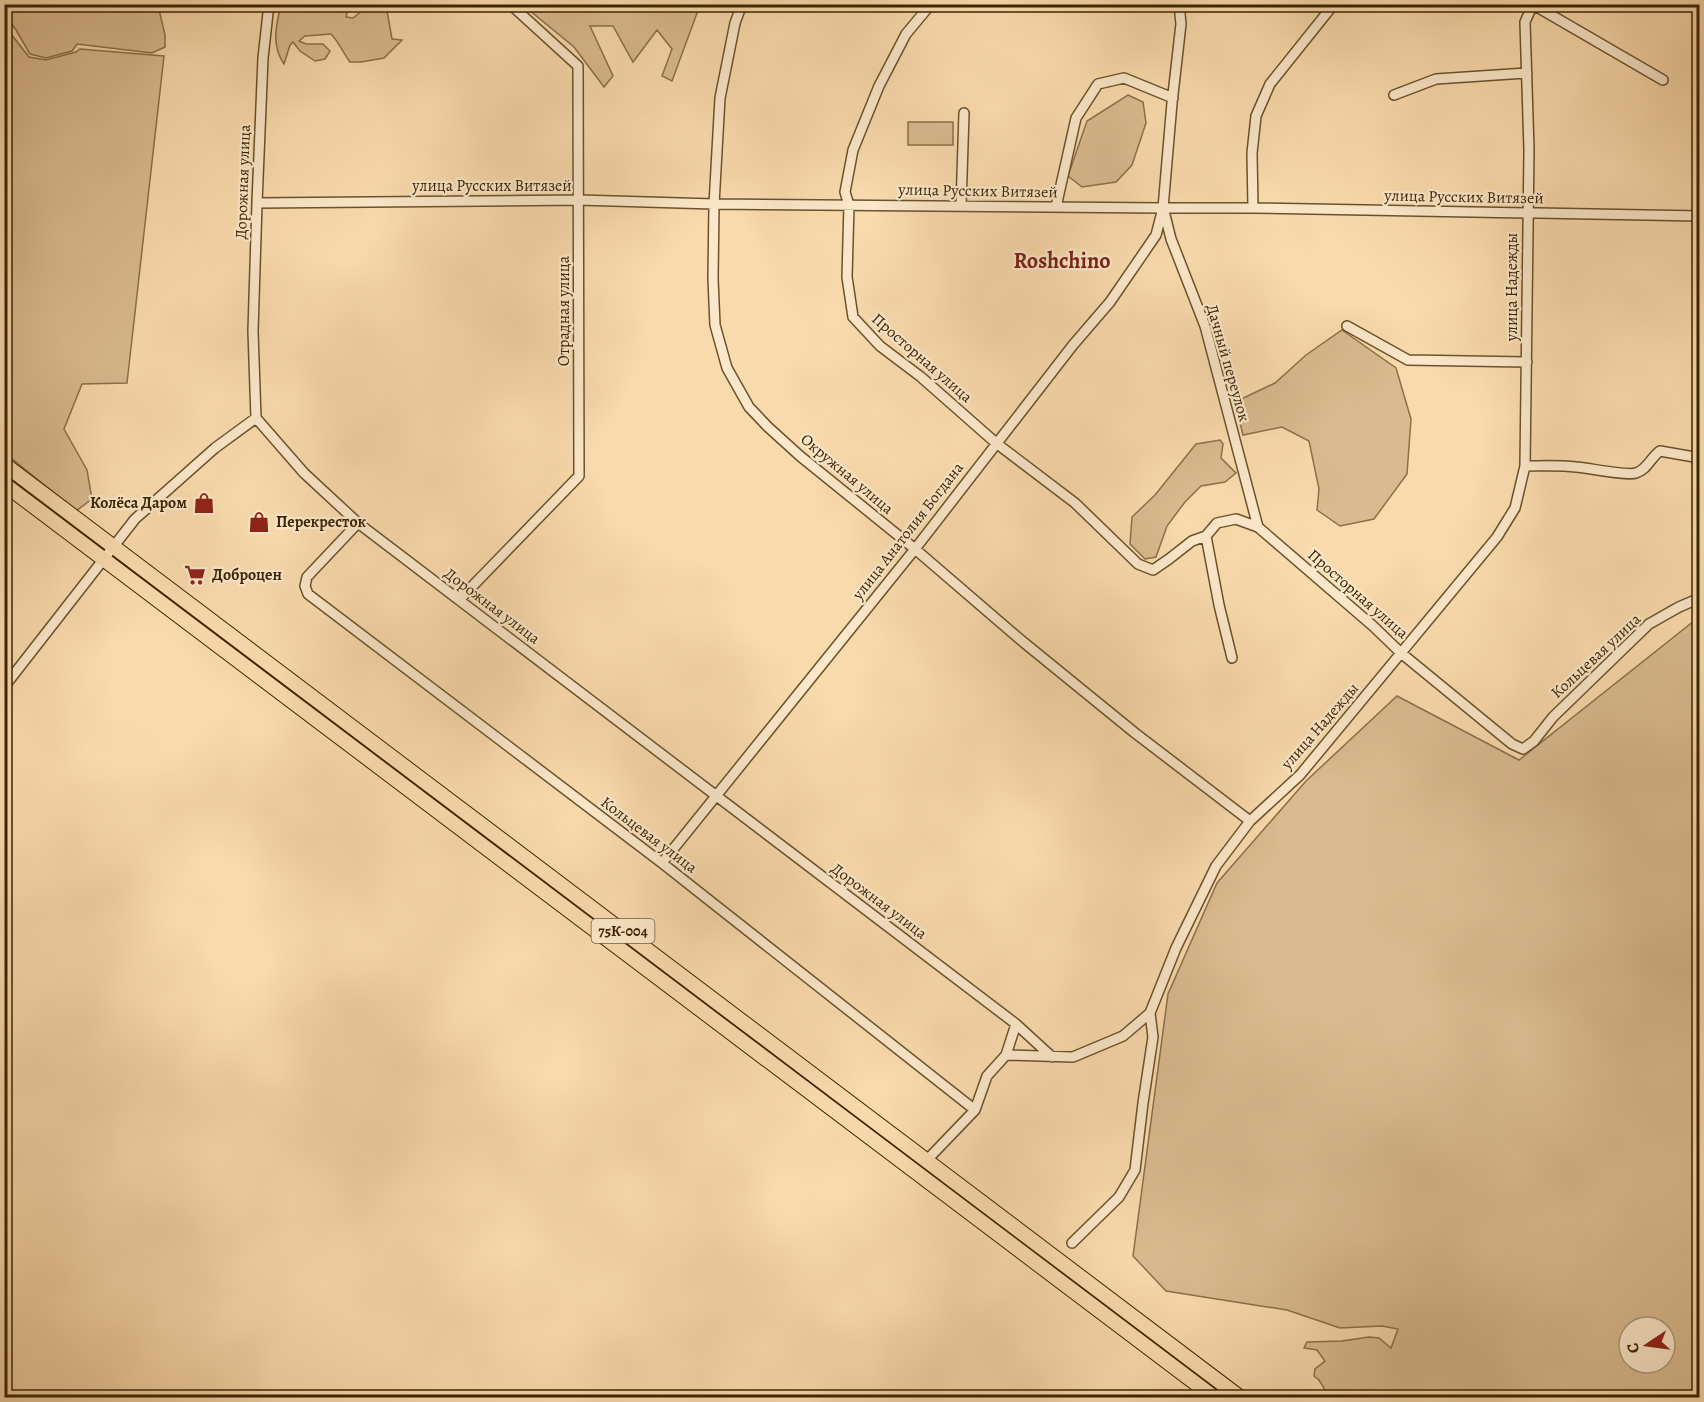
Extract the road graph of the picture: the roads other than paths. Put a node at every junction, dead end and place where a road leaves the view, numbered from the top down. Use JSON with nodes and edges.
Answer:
{"nodes":[{"id":1,"x":269,"y":4,"type":"edge"},
{"id":2,"x":510,"y":4,"type":"edge"},
{"id":3,"x":742,"y":4,"type":"edge"},
{"id":4,"x":931,"y":4,"type":"edge"},
{"id":5,"x":1179,"y":4,"type":"edge"},
{"id":6,"x":1334,"y":4,"type":"edge"},
{"id":7,"x":1532,"y":5,"type":"edge"},
{"id":8,"x":1527,"y":73,"type":"junction"},
{"id":9,"x":1663,"y":80,"type":"dead end"},
{"id":10,"x":1394,"y":95,"type":"dead end"},
{"id":11,"x":1173,"y":98,"type":"junction"},
{"id":12,"x":964,"y":113,"type":"dead end"},
{"id":13,"x":579,"y":200,"type":"junction"},
{"id":14,"x":257,"y":203,"type":"junction"},
{"id":15,"x":714,"y":204,"type":"junction"},
{"id":16,"x":849,"y":205,"type":"junction"},
{"id":17,"x":960,"y":206,"type":"junction"},
{"id":18,"x":1056,"y":207,"type":"junction"},
{"id":19,"x":1163,"y":208,"type":"junction"},
{"id":20,"x":1253,"y":208,"type":"junction"},
{"id":21,"x":1528,"y":213,"type":"junction"},
{"id":22,"x":1700,"y":216,"type":"edge"},
{"id":23,"x":1347,"y":326,"type":"dead end"},
{"id":24,"x":1527,"y":362,"type":"junction"},
{"id":25,"x":256,"y":418,"type":"junction"},
{"id":26,"x":996,"y":443,"type":"junction"},
{"id":27,"x":1700,"y":458,"type":"edge"},
{"id":28,"x":4,"y":464,"type":"edge"},
{"id":29,"x":1525,"y":466,"type":"junction"},
{"id":30,"x":4,"y":484,"type":"edge"},
{"id":31,"x":358,"y":522,"type":"junction"},
{"id":32,"x":1258,"y":527,"type":"junction"},
{"id":33,"x":1206,"y":536,"type":"junction"},
{"id":34,"x":113,"y":546,"type":"junction"},
{"id":35,"x":915,"y":549,"type":"junction"},
{"id":36,"x":103,"y":559,"type":"junction"},
{"id":37,"x":1700,"y":598,"type":"edge"},
{"id":38,"x":459,"y":600,"type":"junction"},
{"id":39,"x":1401,"y":653,"type":"junction"},
{"id":40,"x":1232,"y":657,"type":"dead end"},
{"id":41,"x":4,"y":687,"type":"edge"},
{"id":42,"x":1523,"y":749,"type":"joint"},
{"id":43,"x":716,"y":796,"type":"junction"},
{"id":44,"x":1250,"y":821,"type":"junction"},
{"id":45,"x":662,"y":863,"type":"junction"},
{"id":46,"x":1150,"y":1013,"type":"junction"},
{"id":47,"x":1016,"y":1024,"type":"junction"},
{"id":48,"x":1006,"y":1055,"type":"junction"},
{"id":49,"x":1052,"y":1057,"type":"junction"},
{"id":50,"x":975,"y":1110,"type":"junction"},
{"id":51,"x":927,"y":1160,"type":"junction"},
{"id":52,"x":1072,"y":1244,"type":"dead end"},
{"id":53,"x":1215,"y":1398,"type":"edge"},
{"id":54,"x":1241,"y":1398,"type":"edge"}],
"edges":[{"from":1,"to":14,"type":"street","name":"Дорожная улица"},
{"from":2,"to":13,"type":"street","name":"Отрадная улица"},
{"from":3,"to":15,"type":"street","name":"Окружная улица"},
{"from":4,"to":16,"type":"street","name":"Просторная улица"},
{"from":5,"to":11,"type":"street"},
{"from":6,"to":20,"type":"street"},
{"from":7,"to":8,"type":"street","name":"улица Надежды"},
{"from":7,"to":9,"type":"street","name":"улица Надежды"},
{"from":8,"to":10,"type":"street"},
{"from":8,"to":21,"type":"street","name":"улица Надежды"},
{"from":11,"to":18,"type":"street"},
{"from":11,"to":19,"type":"street"},
{"from":12,"to":17,"type":"street"},
{"from":13,"to":14,"type":"street","name":"улица Русских Витязей"},
{"from":13,"to":15,"type":"street","name":"улица Русских Витязей"},
{"from":13,"to":38,"type":"street","name":"Отрадная улица"},
{"from":14,"to":25,"type":"street","name":"Дорожная улица"},
{"from":15,"to":16,"type":"street","name":"улица Русских Витязей"},
{"from":15,"to":35,"type":"street","name":"Окружная улица"},
{"from":16,"to":17,"type":"street","name":"улица Русских Витязей"},
{"from":16,"to":26,"type":"street","name":"Просторная улица"},
{"from":17,"to":18,"type":"street","name":"улица Русских Витязей"},
{"from":18,"to":19,"type":"street","name":"улица Русских Витязей"},
{"from":19,"to":20,"type":"street","name":"улица Русских Витязей"},
{"from":19,"to":26,"type":"street","name":"улица Анатолия Богдана"},
{"from":19,"to":32,"type":"street","name":"Дачный переулок"},
{"from":20,"to":21,"type":"street","name":"улица Русских Витязей"},
{"from":21,"to":22,"type":"street","name":"улица Русских Витязей"},
{"from":21,"to":24,"type":"street","name":"улица Надежды"},
{"from":23,"to":24,"type":"street"},
{"from":24,"to":29,"type":"street","name":"улица Надежды"},
{"from":25,"to":31,"type":"street","name":"Дорожная улица"},
{"from":25,"to":34,"type":"street"},
{"from":26,"to":33,"type":"street","name":"Просторная улица"},
{"from":26,"to":35,"type":"street","name":"улица Анатолия Богдана"},
{"from":27,"to":29,"type":"street"},
{"from":28,"to":34,"type":"highway","number":"75К-004"},
{"from":29,"to":39,"type":"street","name":"улица Надежды"},
{"from":30,"to":36,"type":"highway","number":"75К-004"},
{"from":31,"to":38,"type":"street","name":"Дорожная улица"},
{"from":31,"to":45,"type":"street","name":"Кольцевая улица"},
{"from":32,"to":33,"type":"street","name":"Просторная улица"},
{"from":32,"to":39,"type":"street","name":"Просторная улица"},
{"from":33,"to":40,"type":"street"},
{"from":34,"to":36,"type":"street"},
{"from":34,"to":51,"type":"highway","number":"75К-004"},
{"from":35,"to":43,"type":"street","name":"улица Анатолия Богдана"},
{"from":35,"to":44,"type":"street","name":"Окружная улица"},
{"from":36,"to":41,"type":"street"},
{"from":36,"to":53,"type":"highway","number":"75К-004"},
{"from":37,"to":42,"type":"street","name":"Кольцевая улица"},
{"from":38,"to":43,"type":"street","name":"Дорожная улица"},
{"from":39,"to":42,"type":"street","name":"Просторная улица"},
{"from":39,"to":44,"type":"street","name":"улица Надежды"},
{"from":43,"to":45,"type":"street","name":"улица Анатолия Богдана"},
{"from":43,"to":47,"type":"street","name":"Дорожная улица"},
{"from":44,"to":46,"type":"street","name":"улица Надежды"},
{"from":45,"to":50,"type":"street","name":"Кольцевая улица"},
{"from":46,"to":49,"type":"street","name":"улица Надежды"},
{"from":46,"to":52,"type":"street","name":"улица Надежды"},
{"from":47,"to":48,"type":"street"},
{"from":47,"to":49,"type":"street","name":"Дорожная улица"},
{"from":48,"to":49,"type":"street","name":"улица Надежды"},
{"from":48,"to":50,"type":"street"},
{"from":50,"to":51,"type":"street"},
{"from":51,"to":54,"type":"highway","number":"75К-004"}]}
